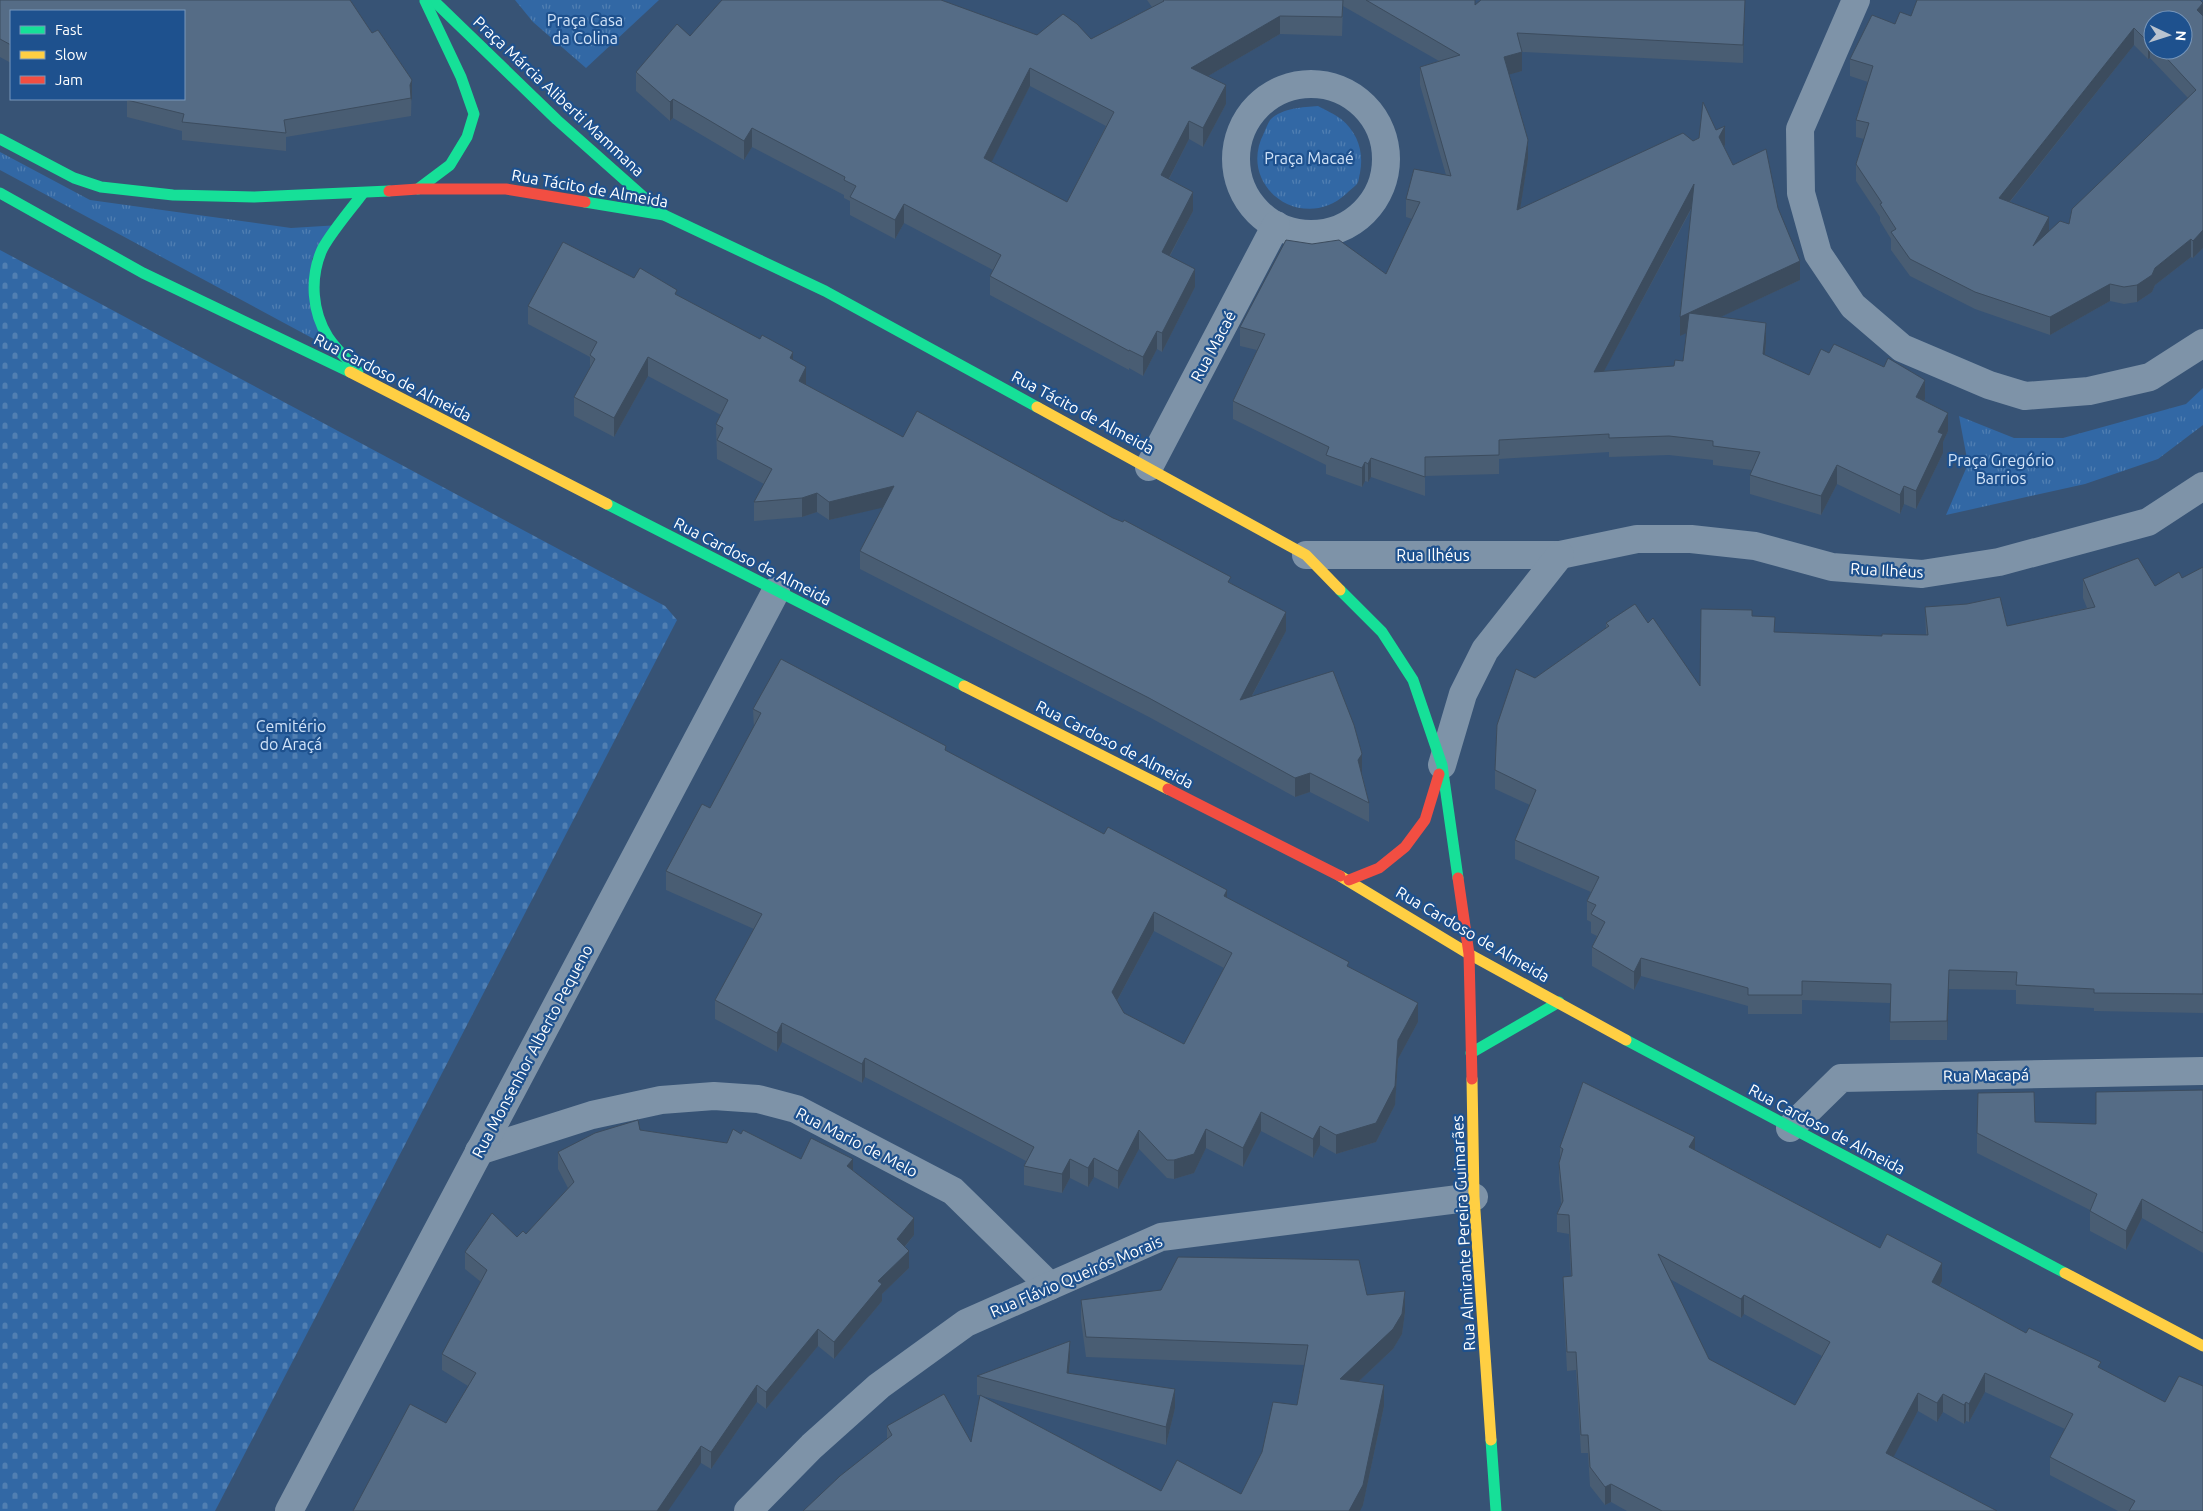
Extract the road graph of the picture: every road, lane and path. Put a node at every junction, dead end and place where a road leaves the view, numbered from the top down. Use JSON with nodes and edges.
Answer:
{"nodes":[{"id":1,"x":424,"y":0,"type":"edge"},
{"id":2,"x":433,"y":0,"type":"edge"},
{"id":3,"x":1856,"y":0,"type":"edge"},
{"id":4,"x":0,"y":139,"type":"edge"},
{"id":5,"x":418,"y":189,"type":"junction"},
{"id":6,"x":0,"y":193,"type":"edge"},
{"id":7,"x":363,"y":193,"type":"junction"},
{"id":8,"x":664,"y":215,"type":"junction"},
{"id":9,"x":1276,"y":226,"type":"junction"},
{"id":10,"x":2203,"y":343,"type":"edge"},
{"id":11,"x":366,"y":380,"type":"junction"},
{"id":12,"x":1149,"y":467,"type":"junction"},
{"id":13,"x":2203,"y":486,"type":"edge"},
{"id":14,"x":1306,"y":554,"type":"junction"},
{"id":15,"x":1560,"y":555,"type":"junction"},
{"id":16,"x":776,"y":591,"type":"junction"},
{"id":17,"x":1442,"y":765,"type":"junction"},
{"id":18,"x":1349,"y":880,"type":"junction"},
{"id":19,"x":1469,"y":954,"type":"junction"},
{"id":20,"x":1559,"y":1002,"type":"junction"},
{"id":21,"x":1472,"y":1053,"type":"junction"},
{"id":22,"x":2203,"y":1071,"type":"edge"},
{"id":23,"x":1790,"y":1128,"type":"junction"},
{"id":24,"x":479,"y":1151,"type":"junction"},
{"id":25,"x":1474,"y":1197,"type":"junction"},
{"id":26,"x":1050,"y":1286,"type":"junction"},
{"id":27,"x":2203,"y":1346,"type":"edge"},
{"id":28,"x":289,"y":1511,"type":"edge"},
{"id":29,"x":748,"y":1511,"type":"edge"},
{"id":30,"x":1496,"y":1511,"type":"edge"}],
"edges":[{"from":1,"to":5,"type":"main road"},
{"from":2,"to":8,"type":"main road","name":"Praça Márcia Aliberti Mammana"},
{"from":3,"to":10,"type":"street"},
{"from":4,"to":7,"type":"main road"},
{"from":5,"to":7,"type":"main road"},
{"from":5,"to":8,"type":"main road","name":"Rua Tácito de Almeida"},
{"from":6,"to":11,"type":"main road","name":"Rua Cardoso de Almeida"},
{"from":7,"to":11,"type":"main road"},
{"from":8,"to":12,"type":"main road","name":"Rua Tácito de Almeida"},
{"from":9,"to":9,"type":"street"},
{"from":9,"to":12,"type":"street","name":"Rua Macaé"},
{"from":11,"to":16,"type":"main road","name":"Rua Cardoso de Almeida"},
{"from":12,"to":14,"type":"main road","name":"Rua Tácito de Almeida"},
{"from":13,"to":15,"type":"street","name":"Rua Ilhéus"},
{"from":14,"to":15,"type":"street","name":"Rua Ilhéus"},
{"from":14,"to":17,"type":"main road","name":"Rua Tácito de Almeida"},
{"from":15,"to":17,"type":"street"},
{"from":16,"to":18,"type":"main road","name":"Rua Cardoso de Almeida"},
{"from":16,"to":24,"type":"street","name":"Rua Monsenhor Alberto Pequeno"},
{"from":17,"to":18,"type":"main road"},
{"from":17,"to":19,"type":"main road","name":"Rua Tácito de Almeida"},
{"from":18,"to":19,"type":"main road","name":"Rua Cardoso de Almeida"},
{"from":19,"to":20,"type":"main road","name":"Rua Cardoso de Almeida"},
{"from":19,"to":21,"type":"main road","name":"Rua Almirante Pereira Guimarães"},
{"from":20,"to":21,"type":"main road"},
{"from":20,"to":23,"type":"main road","name":"Rua Cardoso de Almeida"},
{"from":21,"to":25,"type":"main road","name":"Rua Almirante Pereira Guimarães"},
{"from":22,"to":23,"type":"street","name":"Rua Macapá"},
{"from":23,"to":27,"type":"main road","name":"Rua Cardoso de Almeida"},
{"from":24,"to":26,"type":"street","name":"Rua Mario de Melo"},
{"from":24,"to":28,"type":"street","name":"Rua Monsenhor Alberto Pequeno"},
{"from":25,"to":26,"type":"street","name":"Rua Flávio Queirós Morais"},
{"from":25,"to":30,"type":"main road","name":"Rua Almirante Pereira Guimarães"},
{"from":26,"to":29,"type":"street","name":"Rua Flávio Queirós Morais"}]}
